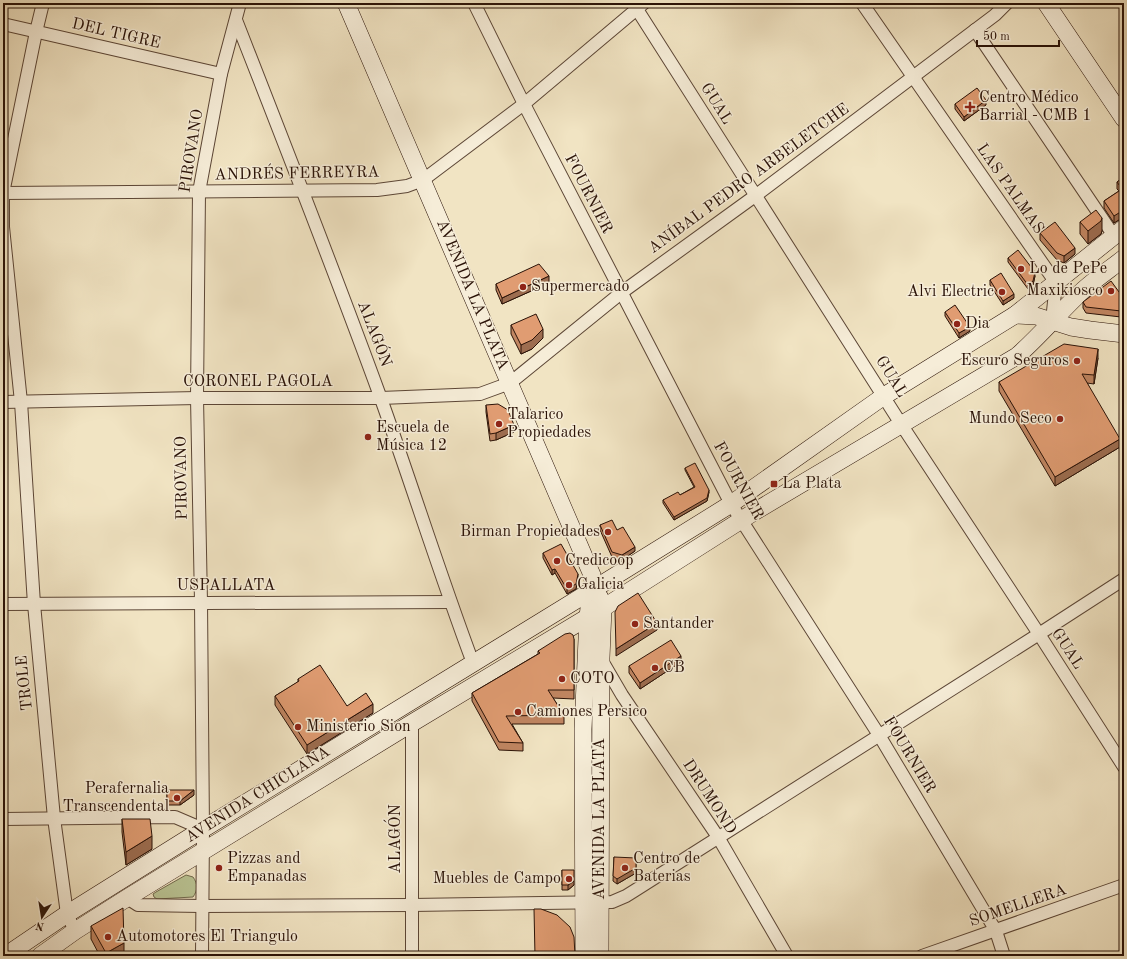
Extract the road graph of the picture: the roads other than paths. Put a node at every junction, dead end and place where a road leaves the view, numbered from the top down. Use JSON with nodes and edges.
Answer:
{"nodes":[{"id":1,"x":43,"y":3,"type":"edge"},
{"id":2,"x":240,"y":3,"type":"edge"},
{"id":3,"x":346,"y":3,"type":"edge"},
{"id":4,"x":474,"y":3,"type":"edge"},
{"id":5,"x":862,"y":3,"type":"edge"},
{"id":6,"x":1007,"y":3,"type":"edge"},
{"id":7,"x":1046,"y":3,"type":"edge"},
{"id":8,"x":638,"y":5,"type":"edge"},
{"id":9,"x":236,"y":20,"type":"junction"},
{"id":10,"x":3,"y":24,"type":"edge"},
{"id":11,"x":975,"y":30,"type":"junction"},
{"id":12,"x":36,"y":32,"type":"junction"},
{"id":13,"x":221,"y":74,"type":"junction"},
{"id":14,"x":913,"y":77,"type":"junction"},
{"id":15,"x":524,"y":104,"type":"junction"},
{"id":16,"x":1124,"y":119,"type":"edge"},
{"id":17,"x":423,"y":180,"type":"junction"},
{"id":18,"x":303,"y":191,"type":"junction"},
{"id":19,"x":199,"y":192,"type":"junction"},
{"id":20,"x":3,"y":193,"type":"edge"},
{"id":21,"x":755,"y":196,"type":"junction"},
{"id":22,"x":1119,"y":232,"type":"edge"},
{"id":23,"x":1124,"y":258,"type":"edge"},
{"id":24,"x":1056,"y":282,"type":"junction"},
{"id":25,"x":621,"y":293,"type":"junction"},
{"id":26,"x":1015,"y":315,"type":"junction"},
{"id":27,"x":1052,"y":321,"type":"junction"},
{"id":28,"x":1124,"y":334,"type":"edge"},
{"id":29,"x":510,"y":383,"type":"junction"},
{"id":30,"x":884,"y":396,"type":"junction"},
{"id":31,"x":197,"y":398,"type":"junction"},
{"id":32,"x":380,"y":398,"type":"junction"},
{"id":33,"x":3,"y":402,"type":"edge"},
{"id":34,"x":21,"y":402,"type":"junction"},
{"id":35,"x":901,"y":424,"type":"junction"},
{"id":36,"x":730,"y":504,"type":"junction"},
{"id":37,"x":740,"y":520,"type":"junction"},
{"id":38,"x":1124,"y":579,"type":"edge"},
{"id":39,"x":594,"y":588,"type":"junction"},
{"id":40,"x":201,"y":602,"type":"junction"},
{"id":41,"x":450,"y":602,"type":"junction"},
{"id":42,"x":3,"y":604,"type":"edge"},
{"id":43,"x":34,"y":604,"type":"junction"},
{"id":44,"x":603,"y":608,"type":"junction"},
{"id":45,"x":588,"y":617,"type":"junction"},
{"id":46,"x":1039,"y":634,"type":"junction"},
{"id":47,"x":601,"y":658,"type":"junction"},
{"id":48,"x":473,"y":663,"type":"junction"},
{"id":49,"x":412,"y":723,"type":"junction"},
{"id":50,"x":879,"y":735,"type":"junction"},
{"id":51,"x":1124,"y":767,"type":"edge"},
{"id":52,"x":3,"y":818,"type":"edge"},
{"id":53,"x":54,"y":818,"type":"junction"},
{"id":54,"x":203,"y":829,"type":"junction"},
{"id":55,"x":718,"y":838,"type":"junction"},
{"id":56,"x":202,"y":853,"type":"junction"},
{"id":57,"x":1124,"y":885,"type":"edge"},
{"id":58,"x":127,"y":898,"type":"junction"},
{"id":59,"x":583,"y":902,"type":"junction"},
{"id":60,"x":600,"y":902,"type":"junction"},
{"id":61,"x":412,"y":905,"type":"junction"},
{"id":62,"x":201,"y":906,"type":"junction"},
{"id":63,"x":67,"y":914,"type":"junction"},
{"id":64,"x":75,"y":931,"type":"junction"},
{"id":65,"x":996,"y":931,"type":"junction"},
{"id":66,"x":5,"y":956,"type":"edge"},
{"id":67,"x":40,"y":956,"type":"edge"},
{"id":68,"x":202,"y":956,"type":"edge"},
{"id":69,"x":412,"y":956,"type":"edge"},
{"id":70,"x":584,"y":956,"type":"edge"},
{"id":71,"x":600,"y":956,"type":"edge"},
{"id":72,"x":787,"y":956,"type":"edge"},
{"id":73,"x":922,"y":956,"type":"edge"},
{"id":74,"x":1004,"y":956,"type":"edge"}],
"edges":[{"from":1,"to":12,"type":"street","name":"TROLE"},
{"from":2,"to":9,"type":"street","name":"PIROVANO"},
{"from":3,"to":17,"type":"main road","name":"AVENIDA LA PLATA"},
{"from":4,"to":15,"type":"street","name":"FOURNIER"},
{"from":5,"to":14,"type":"street","name":"LAS PALMAS"},
{"from":6,"to":11,"type":"street","name":"ANÍBAL PEDRO ARBELETCHE"},
{"from":7,"to":16,"type":"main road"},
{"from":8,"to":15,"type":"street","name":"ANDRÉS FERREYRA"},
{"from":8,"to":21,"type":"street","name":"GUAL"},
{"from":9,"to":13,"type":"street","name":"PIROVANO"},
{"from":9,"to":18,"type":"street","name":"ALAGÓN"},
{"from":10,"to":12,"type":"street","name":"DEL TIGRE"},
{"from":11,"to":14,"type":"street","name":"ANÍBAL PEDRO ARBELETCHE"},
{"from":11,"to":22,"type":"street"},
{"from":12,"to":13,"type":"street","name":"DEL TIGRE"},
{"from":12,"to":20,"type":"street","name":"TROLE"},
{"from":13,"to":19,"type":"street","name":"PIROVANO"},
{"from":14,"to":21,"type":"street","name":"ANÍBAL PEDRO ARBELETCHE"},
{"from":14,"to":24,"type":"street","name":"LAS PALMAS"},
{"from":15,"to":17,"type":"street","name":"ANDRÉS FERREYRA"},
{"from":15,"to":25,"type":"street","name":"FOURNIER"},
{"from":17,"to":18,"type":"street","name":"ANDRÉS FERREYRA"},
{"from":17,"to":29,"type":"main road","name":"AVENIDA LA PLATA"},
{"from":18,"to":19,"type":"street","name":"ANDRÉS FERREYRA"},
{"from":18,"to":32,"type":"street","name":"ALAGÓN"},
{"from":19,"to":20,"type":"street","name":"ANDRÉS FERREYRA"},
{"from":19,"to":31,"type":"street","name":"PIROVANO"},
{"from":20,"to":34,"type":"street","name":"TROLE"},
{"from":21,"to":25,"type":"street","name":"ANÍBAL PEDRO ARBELETCHE"},
{"from":21,"to":30,"type":"street","name":"GUAL"},
{"from":22,"to":24,"type":"main road","name":"AVENIDA CHICLANA"},
{"from":23,"to":27,"type":"main road","name":"AVENIDA CHICLANA"},
{"from":24,"to":26,"type":"main road","name":"AVENIDA CHICLANA"},
{"from":24,"to":27,"type":"street"},
{"from":25,"to":29,"type":"street","name":"ANÍBAL PEDRO ARBELETCHE"},
{"from":25,"to":36,"type":"street","name":"FOURNIER"},
{"from":26,"to":27,"type":"main road"},
{"from":26,"to":30,"type":"main road","name":"AVENIDA CHICLANA"},
{"from":27,"to":28,"type":"main road"},
{"from":27,"to":35,"type":"main road","name":"AVENIDA CHICLANA"},
{"from":29,"to":32,"type":"street","name":"CORONEL PAGOLA"},
{"from":29,"to":39,"type":"main road","name":"AVENIDA LA PLATA"},
{"from":30,"to":35,"type":"street","name":"GUAL"},
{"from":30,"to":36,"type":"main road","name":"AVENIDA CHICLANA"},
{"from":31,"to":32,"type":"street","name":"CORONEL PAGOLA"},
{"from":31,"to":34,"type":"street","name":"CORONEL PAGOLA"},
{"from":31,"to":40,"type":"street","name":"PIROVANO"},
{"from":32,"to":41,"type":"street","name":"ALAGÓN"},
{"from":33,"to":34,"type":"street","name":"CORONEL PAGOLA"},
{"from":34,"to":43,"type":"street","name":"TROLE"},
{"from":35,"to":37,"type":"main road","name":"AVENIDA CHICLANA"},
{"from":35,"to":46,"type":"street","name":"GUAL"},
{"from":36,"to":37,"type":"street","name":"FOURNIER"},
{"from":36,"to":39,"type":"main road","name":"AVENIDA CHICLANA"},
{"from":37,"to":44,"type":"main road","name":"AVENIDA CHICLANA"},
{"from":37,"to":50,"type":"street","name":"FOURNIER"},
{"from":38,"to":46,"type":"street"},
{"from":39,"to":44,"type":"main road","name":"AVENIDA LA PLATA"},
{"from":39,"to":45,"type":"main road","name":"AVENIDA LA PLATA"},
{"from":39,"to":48,"type":"main road","name":"AVENIDA CHICLANA"},
{"from":40,"to":41,"type":"street","name":"USPALLATA"},
{"from":40,"to":43,"type":"street","name":"USPALLATA"},
{"from":40,"to":54,"type":"street","name":"PIROVANO"},
{"from":41,"to":48,"type":"street","name":"ALAGÓN"},
{"from":42,"to":43,"type":"street","name":"USPALLATA"},
{"from":43,"to":53,"type":"street","name":"TROLE"},
{"from":44,"to":45,"type":"main road","name":"AVENIDA CHICLANA"},
{"from":44,"to":47,"type":"main road","name":"AVENIDA LA PLATA"},
{"from":45,"to":49,"type":"main road","name":"AVENIDA CHICLANA"},
{"from":45,"to":59,"type":"main road","name":"AVENIDA LA PLATA"},
{"from":46,"to":50,"type":"street"},
{"from":46,"to":51,"type":"street","name":"GUAL"},
{"from":47,"to":55,"type":"street","name":"DRUMOND"},
{"from":47,"to":60,"type":"main road","name":"AVENIDA LA PLATA"},
{"from":48,"to":54,"type":"main road","name":"AVENIDA CHICLANA"},
{"from":49,"to":56,"type":"main road","name":"AVENIDA CHICLANA"},
{"from":49,"to":61,"type":"street","name":"ALAGÓN"},
{"from":50,"to":55,"type":"street"},
{"from":50,"to":65,"type":"street","name":"FOURNIER"},
{"from":52,"to":53,"type":"street"},
{"from":53,"to":54,"type":"street"},
{"from":53,"to":63,"type":"street","name":"TROLE"},
{"from":54,"to":56,"type":"street","name":"PIROVANO"},
{"from":54,"to":63,"type":"main road","name":"AVENIDA CHICLANA"},
{"from":55,"to":60,"type":"street"},
{"from":55,"to":72,"type":"street","name":"DRUMOND"},
{"from":56,"to":58,"type":"main road","name":"AVENIDA CHICLANA"},
{"from":56,"to":62,"type":"street","name":"PIROVANO"},
{"from":57,"to":65,"type":"street","name":"SOMELLERA"},
{"from":58,"to":62,"type":"street"},
{"from":58,"to":64,"type":"main road","name":"AVENIDA CHICLANA"},
{"from":59,"to":60,"type":"street"},
{"from":59,"to":61,"type":"street"},
{"from":59,"to":70,"type":"main road","name":"AVENIDA LA PLATA"},
{"from":60,"to":71,"type":"main road","name":"AVENIDA LA PLATA"},
{"from":61,"to":62,"type":"street"},
{"from":61,"to":69,"type":"street","name":"ALAGÓN"},
{"from":62,"to":68,"type":"street","name":"PIROVANO"},
{"from":63,"to":64,"type":"street","name":"TROLE"},
{"from":63,"to":66,"type":"main road","name":"AVENIDA CHICLANA"},
{"from":64,"to":67,"type":"main road","name":"AVENIDA CHICLANA"},
{"from":65,"to":73,"type":"street","name":"SOMELLERA"},
{"from":65,"to":74,"type":"street","name":"FOURNIER"}]}
